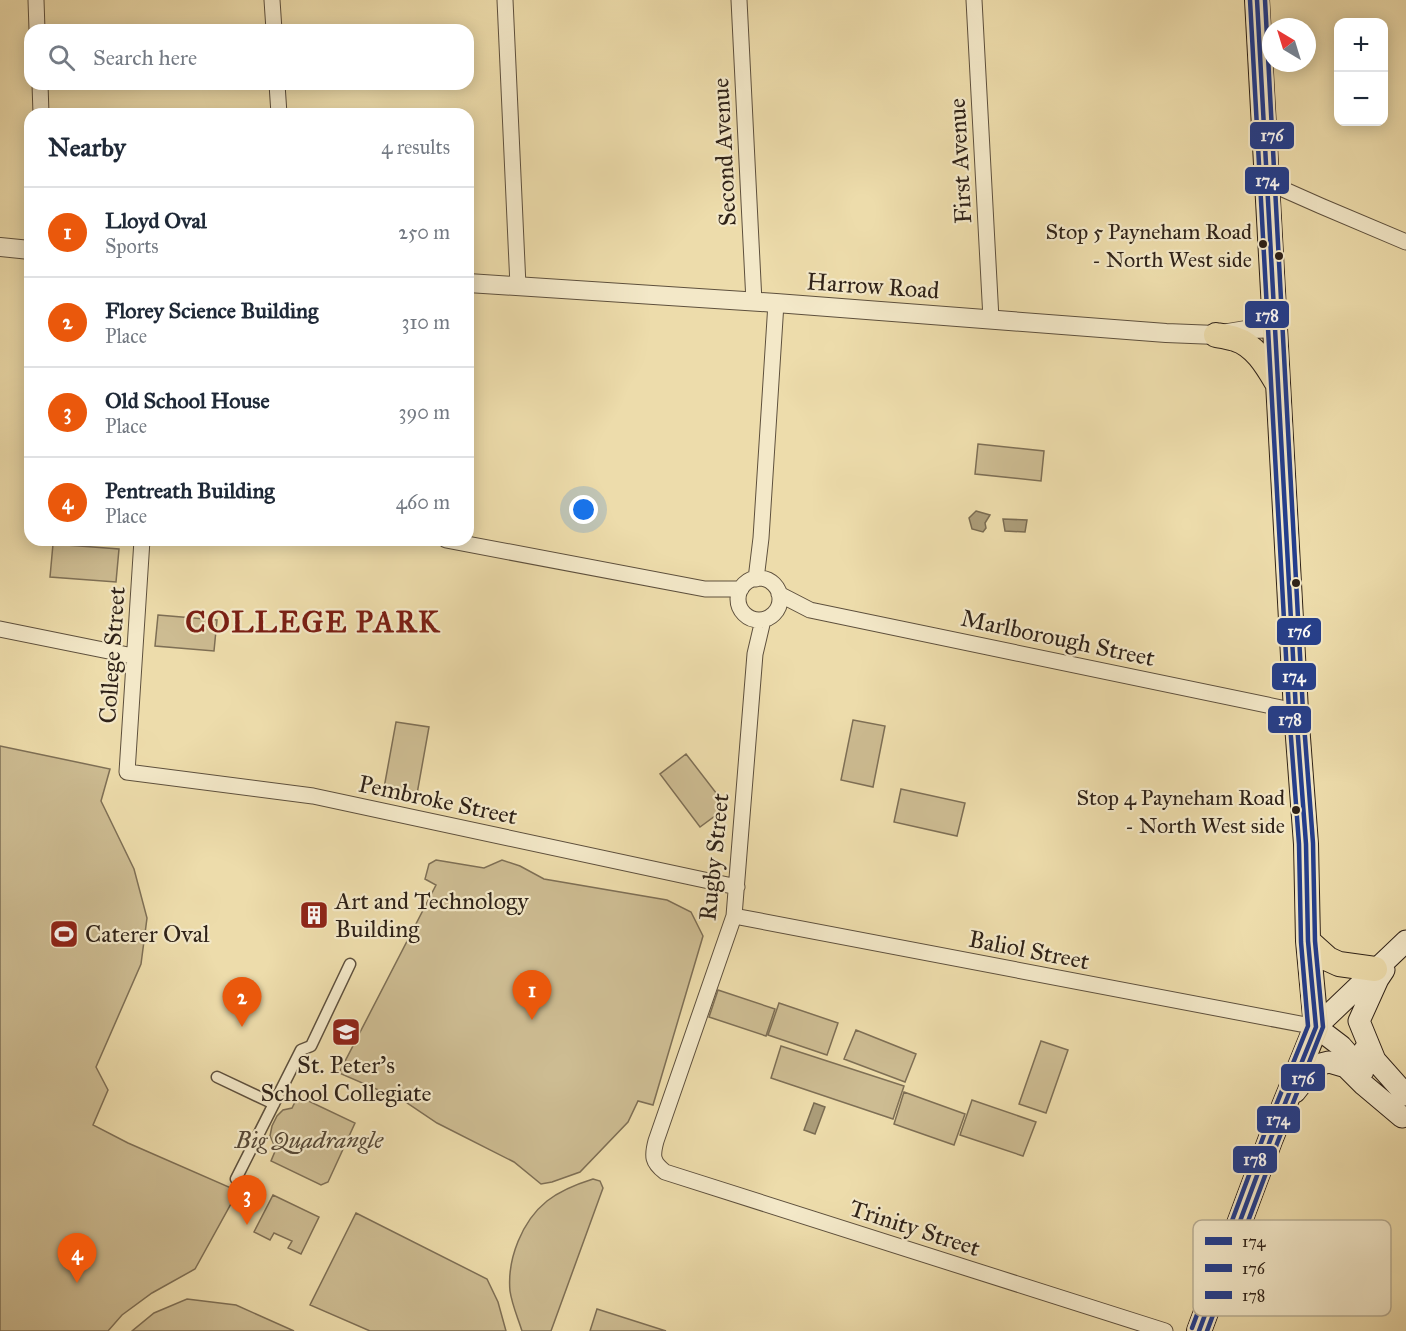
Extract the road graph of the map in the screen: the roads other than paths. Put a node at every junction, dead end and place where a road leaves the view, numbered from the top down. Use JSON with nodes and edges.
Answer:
{"nodes":[{"id":1,"x":36,"y":0,"type":"edge"},
{"id":2,"x":272,"y":0,"type":"edge"},
{"id":3,"x":505,"y":0,"type":"edge"},
{"id":4,"x":739,"y":0,"type":"edge"},
{"id":5,"x":974,"y":0,"type":"edge"},
{"id":6,"x":1257,"y":0,"type":"edge"},
{"id":7,"x":38,"y":24,"type":"edge"},
{"id":8,"x":274,"y":24,"type":"edge"},
{"id":9,"x":40,"y":90,"type":"edge"},
{"id":10,"x":277,"y":90,"type":"edge"},
{"id":11,"x":41,"y":108,"type":"edge"},
{"id":12,"x":279,"y":108,"type":"edge"},
{"id":13,"x":1267,"y":182,"type":"junction"},
{"id":14,"x":1406,"y":242,"type":"edge"},
{"id":15,"x":0,"y":247,"type":"edge"},
{"id":16,"x":24,"y":249,"type":"edge"},
{"id":17,"x":474,"y":283,"type":"edge"},
{"id":18,"x":518,"y":286,"type":"junction"},
{"id":19,"x":754,"y":302,"type":"junction"},
{"id":20,"x":776,"y":303,"type":"junction"},
{"id":21,"x":991,"y":319,"type":"junction"},
{"id":22,"x":1275,"y":328,"type":"junction"},
{"id":23,"x":1216,"y":335,"type":"junction"},
{"id":24,"x":1278,"y":385,"type":"junction"},
{"id":25,"x":474,"y":545,"type":"edge"},
{"id":26,"x":142,"y":546,"type":"edge"},
{"id":27,"x":762,"y":580,"type":"junction"},
{"id":28,"x":779,"y":594,"type":"junction"},
{"id":29,"x":739,"y":596,"type":"junction"},
{"id":30,"x":810,"y":610,"type":"junction"},
{"id":31,"x":762,"y":618,"type":"junction"},
{"id":32,"x":0,"y":629,"type":"edge"},
{"id":33,"x":133,"y":656,"type":"junction"},
{"id":34,"x":1296,"y":711,"type":"junction"},
{"id":35,"x":127,"y":772,"type":"joint"},
{"id":36,"x":737,"y":887,"type":"junction"},
{"id":37,"x":734,"y":916,"type":"junction"},
{"id":38,"x":1308,"y":942,"type":"junction"},
{"id":39,"x":1402,"y":945,"type":"edge"},
{"id":40,"x":350,"y":963,"type":"dead end"},
{"id":41,"x":1376,"y":969,"type":"junction"},
{"id":42,"x":1316,"y":1027,"type":"junction"},
{"id":43,"x":1375,"y":1060,"type":"junction"},
{"id":44,"x":217,"y":1077,"type":"dead end"},
{"id":45,"x":1406,"y":1095,"type":"edge"},
{"id":46,"x":274,"y":1104,"type":"junction"},
{"id":47,"x":1282,"y":1111,"type":"junction"},
{"id":48,"x":1404,"y":1119,"type":"edge"},
{"id":49,"x":654,"y":1161,"type":"joint"},
{"id":50,"x":236,"y":1179,"type":"dead end"},
{"id":51,"x":1241,"y":1220,"type":"edge"},
{"id":52,"x":1205,"y":1316,"type":"edge"},
{"id":53,"x":1166,"y":1331,"type":"edge"},
{"id":54,"x":1199,"y":1331,"type":"edge"}],
"edges":[{"from":1,"to":7,"type":"street"},
{"from":2,"to":8,"type":"street"},
{"from":3,"to":18,"type":"street"},
{"from":4,"to":19,"type":"street","name":"Second Avenue"},
{"from":5,"to":21,"type":"street","name":"First Avenue"},
{"from":6,"to":13,"type":"main road"},
{"from":9,"to":11,"type":"street"},
{"from":10,"to":12,"type":"street"},
{"from":13,"to":14,"type":"street"},
{"from":13,"to":22,"type":"main road"},
{"from":15,"to":16,"type":"street"},
{"from":17,"to":18,"type":"street","name":"Harrow Road"},
{"from":18,"to":19,"type":"street","name":"Harrow Road"},
{"from":19,"to":20,"type":"street","name":"Harrow Road"},
{"from":20,"to":21,"type":"street","name":"Harrow Road"},
{"from":20,"to":27,"type":"street"},
{"from":21,"to":23,"type":"street","name":"Harrow Road"},
{"from":22,"to":23,"type":"street","name":"Harrow Road"},
{"from":22,"to":24,"type":"main road"},
{"from":23,"to":24,"type":"main road"},
{"from":24,"to":34,"type":"main road"},
{"from":25,"to":29,"type":"street"},
{"from":26,"to":33,"type":"street","name":"College Street"},
{"from":27,"to":28,"type":"street"},
{"from":27,"to":29,"type":"street"},
{"from":28,"to":30,"type":"street","name":"Marlborough Street"},
{"from":28,"to":31,"type":"street"},
{"from":29,"to":31,"type":"street"},
{"from":30,"to":31,"type":"street","name":"Marlborough Street"},
{"from":30,"to":34,"type":"street","name":"Marlborough Street"},
{"from":31,"to":36,"type":"street","name":"Rugby Street"},
{"from":32,"to":33,"type":"street"},
{"from":33,"to":35,"type":"street","name":"College Street"},
{"from":34,"to":38,"type":"main road"},
{"from":35,"to":36,"type":"street","name":"Pembroke Street"},
{"from":36,"to":37,"type":"street","name":"Rugby Street"},
{"from":37,"to":42,"type":"street","name":"Baliol Street"},
{"from":37,"to":49,"type":"street","name":"Rugby Street"},
{"from":38,"to":41,"type":"main road"},
{"from":38,"to":42,"type":"main road"},
{"from":39,"to":41,"type":"main road"},
{"from":39,"to":43,"type":"main road"},
{"from":40,"to":46,"type":"street"},
{"from":41,"to":42,"type":"main road"},
{"from":42,"to":43,"type":"main road"},
{"from":42,"to":47,"type":"main road"},
{"from":42,"to":48,"type":"main road"},
{"from":43,"to":45,"type":"main road"},
{"from":44,"to":46,"type":"street"},
{"from":46,"to":50,"type":"street"},
{"from":47,"to":48,"type":"main road"},
{"from":47,"to":51,"type":"main road"},
{"from":49,"to":53,"type":"street","name":"Trinity Street"},
{"from":52,"to":54,"type":"main road"}]}
